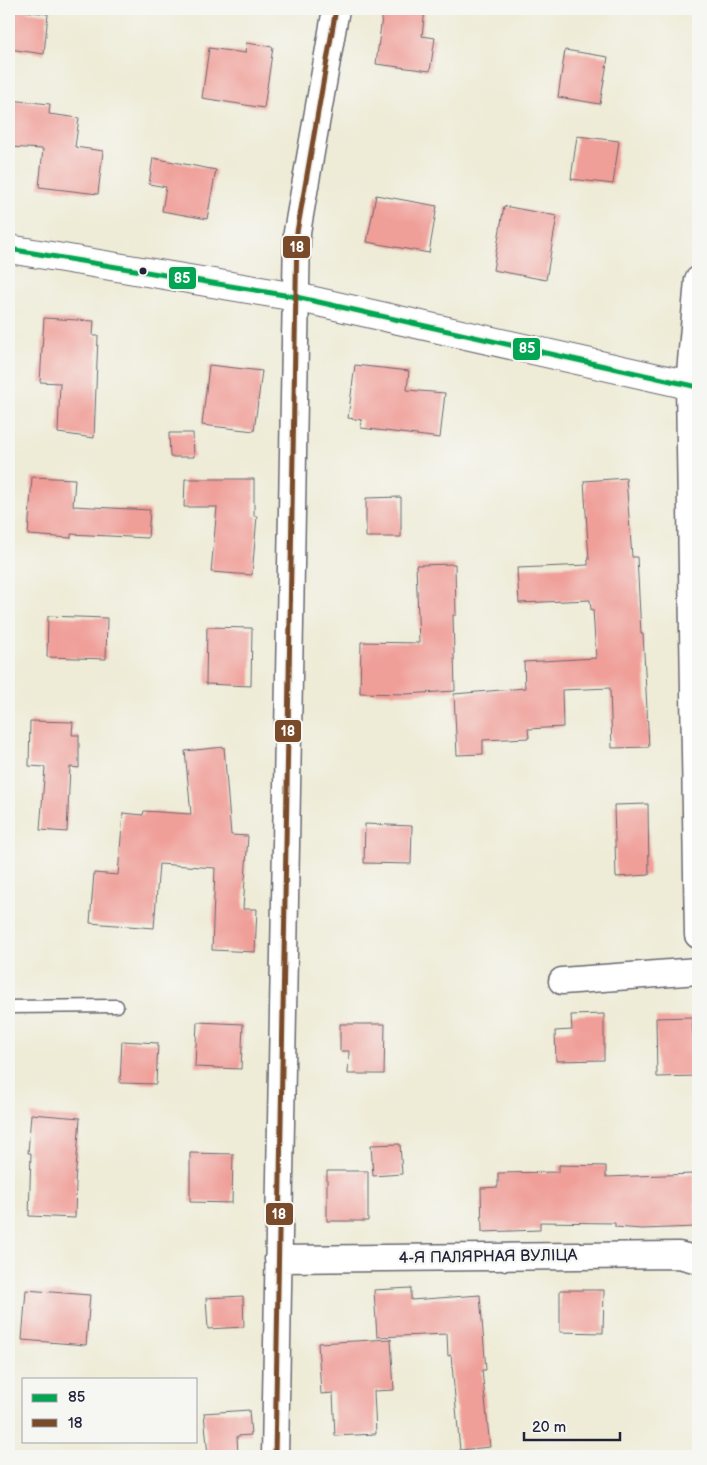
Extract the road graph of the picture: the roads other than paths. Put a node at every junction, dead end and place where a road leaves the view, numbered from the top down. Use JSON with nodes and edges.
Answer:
{"nodes":[{"id":1,"x":336,"y":9,"type":"edge"},
{"id":2,"x":9,"y":249,"type":"edge"},
{"id":3,"x":698,"y":280,"type":"edge"},
{"id":4,"x":296,"y":298,"type":"junction"},
{"id":5,"x":694,"y":386,"type":"edge"},
{"id":6,"x":698,"y":935,"type":"edge"},
{"id":7,"x":698,"y":971,"type":"edge"},
{"id":8,"x":562,"y":981,"type":"dead end"},
{"id":9,"x":117,"y":1006,"type":"dead end"},
{"id":10,"x":9,"y":1007,"type":"edge"},
{"id":11,"x":278,"y":1259,"type":"junction"},
{"id":12,"x":698,"y":1260,"type":"edge"},
{"id":13,"x":275,"y":1456,"type":"edge"}],
"edges":[{"from":1,"to":4,"type":"street"},
{"from":2,"to":4,"type":"street"},
{"from":3,"to":5,"type":"street"},
{"from":4,"to":5,"type":"street"},
{"from":4,"to":11,"type":"street"},
{"from":5,"to":6,"type":"street"},
{"from":7,"to":8,"type":"street"},
{"from":9,"to":10,"type":"lane"},
{"from":11,"to":12,"type":"street","name":"4-Я ПАЛЯРНАЯ ВУЛІЦА"},
{"from":11,"to":13,"type":"street"}]}
